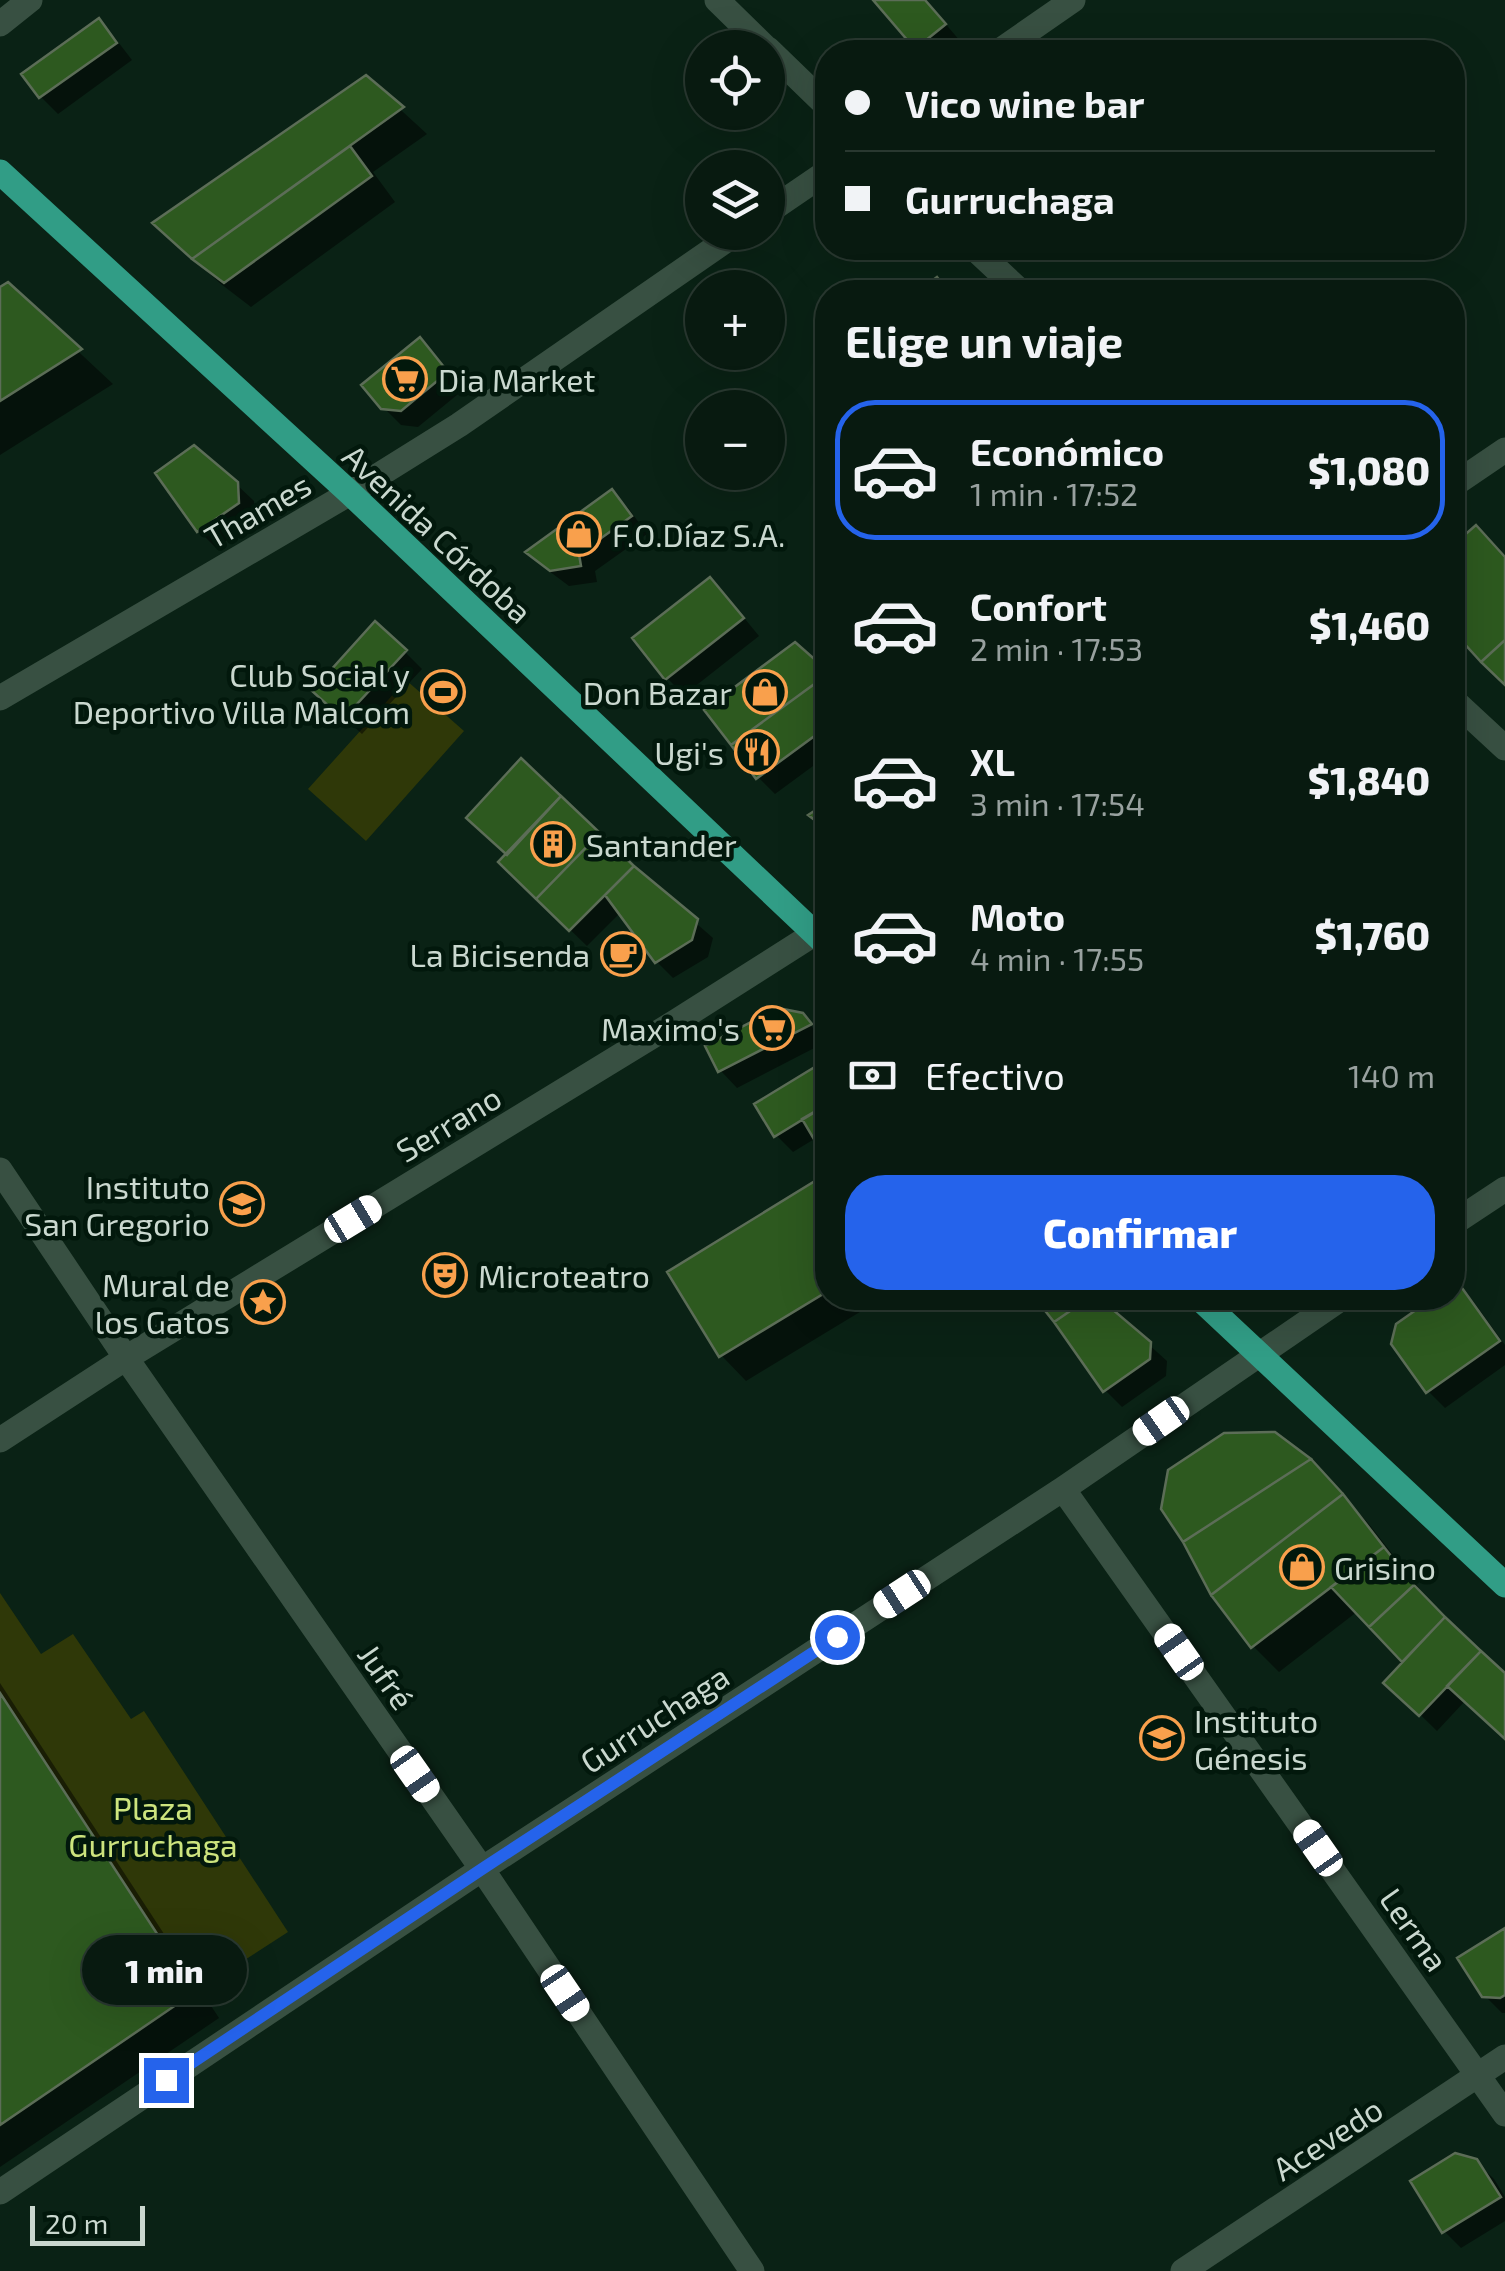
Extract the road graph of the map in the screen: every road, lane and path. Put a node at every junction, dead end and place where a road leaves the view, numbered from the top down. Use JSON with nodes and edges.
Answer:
{"nodes":[{"id":1,"x":30,"y":0,"type":"edge"},
{"id":2,"x":718,"y":0,"type":"edge"},
{"id":3,"x":1073,"y":0,"type":"edge"},
{"id":4,"x":0,"y":24,"type":"edge"},
{"id":5,"x":749,"y":30,"type":"edge"},
{"id":6,"x":1015,"y":40,"type":"edge"},
{"id":7,"x":785,"y":65,"type":"edge"},
{"id":8,"x":815,"y":94,"type":"edge"},
{"id":9,"x":0,"y":172,"type":"edge"},
{"id":10,"x":815,"y":180,"type":"edge"},
{"id":11,"x":785,"y":200,"type":"edge"},
{"id":12,"x":712,"y":250,"type":"edge"},
{"id":13,"x":987,"y":260,"type":"edge"},
{"id":14,"x":1008,"y":280,"type":"edge"},
{"id":15,"x":1505,"y":450,"type":"edge"},
{"id":16,"x":1465,"y":477,"type":"edge"},
{"id":17,"x":350,"y":494,"type":"junction"},
{"id":18,"x":0,"y":698,"type":"edge"},
{"id":19,"x":1465,"y":711,"type":"edge"},
{"id":20,"x":1505,"y":748,"type":"edge"},
{"id":21,"x":815,"y":928,"type":"edge"},
{"id":22,"x":815,"y":940,"type":"edge"},
{"id":23,"x":0,"y":1170,"type":"edge"},
{"id":24,"x":1505,"y":1189,"type":"edge"},
{"id":25,"x":1465,"y":1215,"type":"edge"},
{"id":26,"x":1212,"y":1310,"type":"edge"},
{"id":27,"x":1324,"y":1310,"type":"edge"},
{"id":28,"x":1258,"y":1353,"type":"junction"},
{"id":29,"x":126,"y":1358,"type":"junction"},
{"id":30,"x":0,"y":1440,"type":"edge"},
{"id":31,"x":1064,"y":1489,"type":"junction"},
{"id":32,"x":1505,"y":1585,"type":"edge"},
{"id":33,"x":482,"y":1869,"type":"junction"},
{"id":34,"x":1505,"y":2057,"type":"edge"},
{"id":35,"x":1480,"y":2076,"type":"junction"},
{"id":36,"x":1505,"y":2114,"type":"edge"},
{"id":37,"x":0,"y":2192,"type":"edge"},
{"id":38,"x":752,"y":2271,"type":"edge"},
{"id":39,"x":1183,"y":2271,"type":"edge"}],
"edges":[{"from":1,"to":4,"type":"street"},
{"from":2,"to":5,"type":"street"},
{"from":3,"to":6,"type":"street"},
{"from":7,"to":8,"type":"street"},
{"from":9,"to":17,"type":"main road","name":"Avenida Córdoba"},
{"from":10,"to":11,"type":"street"},
{"from":12,"to":17,"type":"street","name":"Thames"},
{"from":13,"to":14,"type":"street"},
{"from":15,"to":16,"type":"street"},
{"from":17,"to":18,"type":"street","name":"Thames"},
{"from":17,"to":21,"type":"main road","name":"Avenida Córdoba"},
{"from":19,"to":20,"type":"street"},
{"from":22,"to":29,"type":"street","name":"Serrano"},
{"from":23,"to":29,"type":"street","name":"Jufré"},
{"from":24,"to":25,"type":"street"},
{"from":26,"to":28,"type":"main road"},
{"from":27,"to":28,"type":"street","name":"Gurruchaga"},
{"from":28,"to":31,"type":"street","name":"Gurruchaga"},
{"from":28,"to":32,"type":"main road"},
{"from":29,"to":30,"type":"street","name":"Serrano"},
{"from":29,"to":33,"type":"street","name":"Jufré"},
{"from":31,"to":33,"type":"street","name":"Gurruchaga"},
{"from":31,"to":35,"type":"street","name":"Lerma"},
{"from":33,"to":37,"type":"street","name":"Gurruchaga"},
{"from":33,"to":38,"type":"street","name":"Jufré"},
{"from":34,"to":35,"type":"street","name":"Acevedo"},
{"from":35,"to":36,"type":"street","name":"Lerma"},
{"from":35,"to":39,"type":"street","name":"Acevedo"}]}
